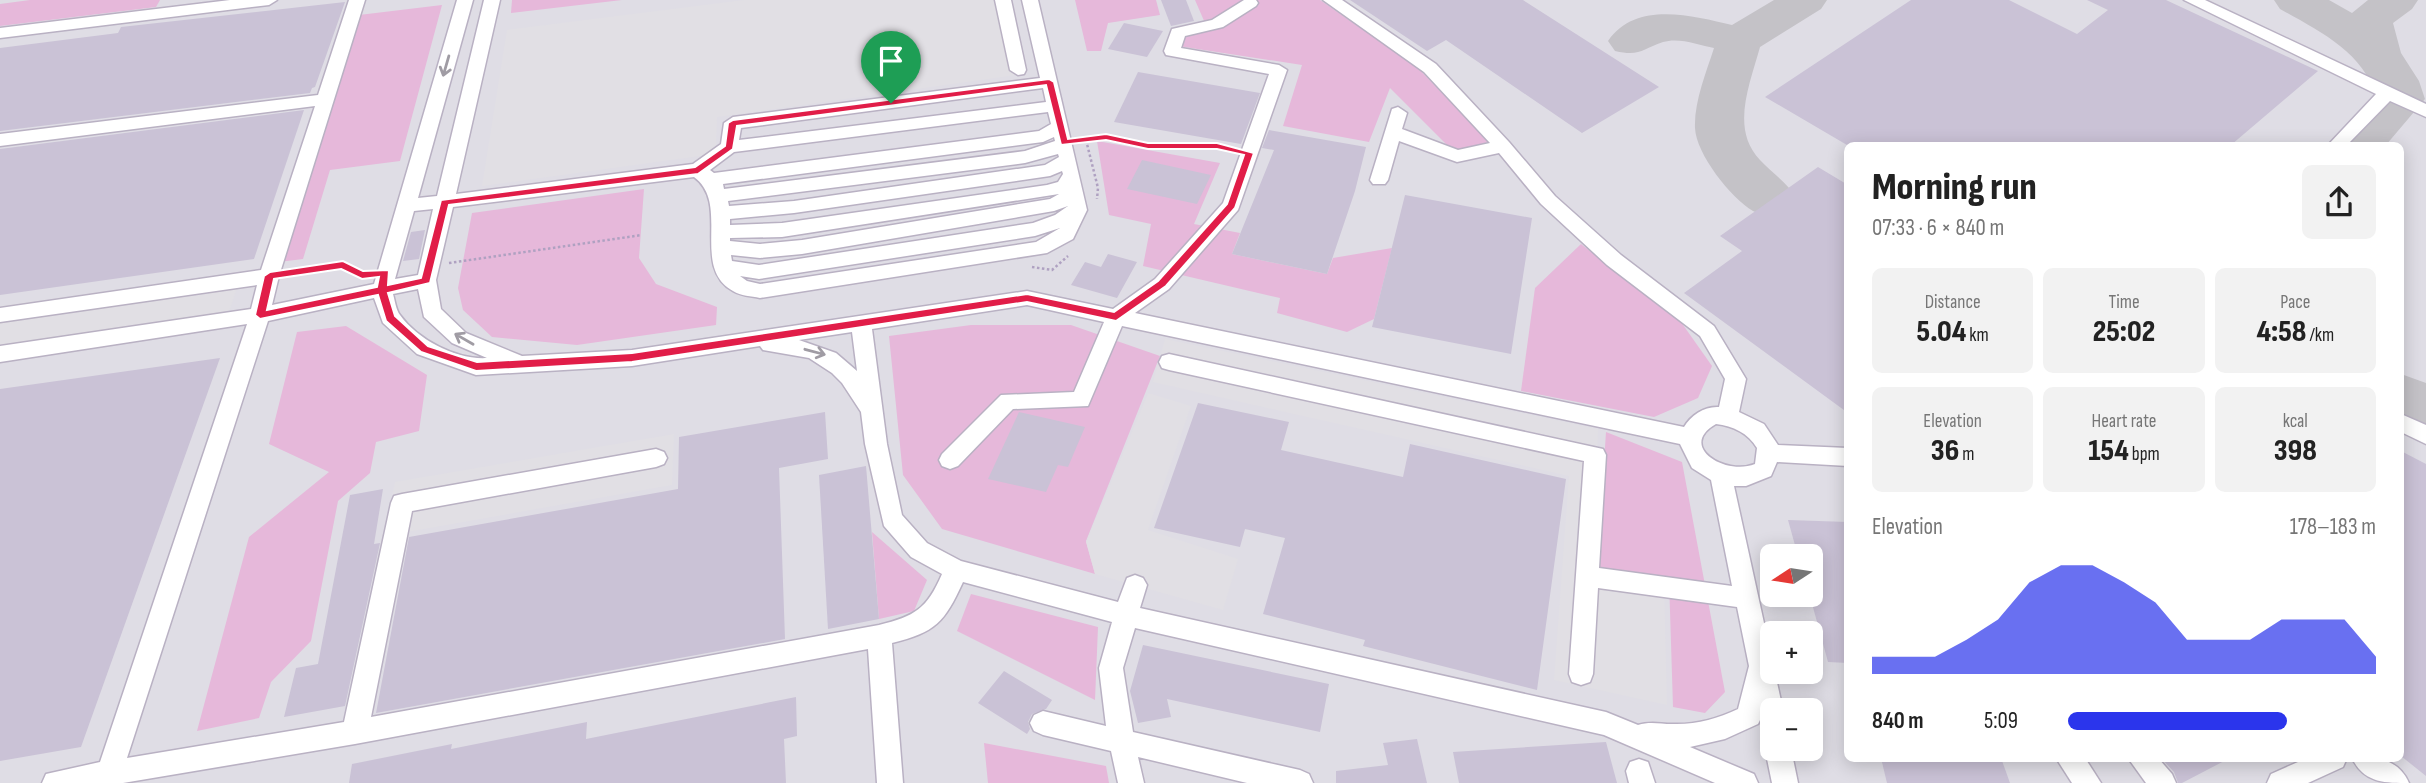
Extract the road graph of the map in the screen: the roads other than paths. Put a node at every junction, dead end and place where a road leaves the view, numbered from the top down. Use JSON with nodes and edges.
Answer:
{"nodes":[{"id":1,"x":268,"y":0,"type":"edge"},
{"id":2,"x":357,"y":0,"type":"edge"},
{"id":3,"x":465,"y":0,"type":"edge"},
{"id":4,"x":492,"y":0,"type":"edge"},
{"id":5,"x":1003,"y":0,"type":"edge"},
{"id":6,"x":1030,"y":0,"type":"edge"},
{"id":7,"x":1331,"y":0,"type":"edge"},
{"id":8,"x":2192,"y":0,"type":"edge"},
{"id":9,"x":1250,"y":3,"type":"dead end"},
{"id":10,"x":0,"y":33,"type":"edge"},
{"id":11,"x":1018,"y":70,"type":"dead end"},
{"id":12,"x":1049,"y":82,"type":"junction"},
{"id":13,"x":2388,"y":92,"type":"junction"},
{"id":14,"x":327,"y":99,"type":"junction"},
{"id":15,"x":2426,"y":111,"type":"edge"},
{"id":16,"x":1398,"y":113,"type":"dead end"},
{"id":17,"x":1392,"y":132,"type":"junction"},
{"id":18,"x":0,"y":140,"type":"edge"},
{"id":19,"x":2340,"y":142,"type":"edge"},
{"id":20,"x":1064,"y":144,"type":"junction"},
{"id":21,"x":1503,"y":145,"type":"junction"},
{"id":22,"x":729,"y":147,"type":"junction"},
{"id":23,"x":1379,"y":180,"type":"dead end"},
{"id":24,"x":713,"y":200,"type":"junction"},
{"id":25,"x":444,"y":202,"type":"junction"},
{"id":26,"x":406,"y":206,"type":"junction"},
{"id":27,"x":428,"y":273,"type":"junction"},
{"id":28,"x":270,"y":276,"type":"junction"},
{"id":29,"x":383,"y":281,"type":"junction"},
{"id":30,"x":0,"y":315,"type":"edge"},
{"id":31,"x":260,"y":315,"type":"junction"},
{"id":32,"x":1116,"y":317,"type":"junction"},
{"id":33,"x":861,"y":324,"type":"junction"},
{"id":34,"x":723,"y":345,"type":"junction"},
{"id":35,"x":0,"y":354,"type":"edge"},
{"id":36,"x":1169,"y":362,"type":"dead end"},
{"id":37,"x":527,"y":365,"type":"junction"},
{"id":38,"x":1728,"y":416,"type":"junction"},
{"id":39,"x":873,"y":423,"type":"junction"},
{"id":40,"x":2404,"y":424,"type":"edge"},
{"id":41,"x":2426,"y":435,"type":"edge"},
{"id":42,"x":1689,"y":438,"type":"junction"},
{"id":43,"x":1770,"y":453,"type":"junction"},
{"id":44,"x":1844,"y":457,"type":"edge"},
{"id":45,"x":656,"y":458,"type":"dead end"},
{"id":46,"x":950,"y":460,"type":"dead end"},
{"id":47,"x":1721,"y":475,"type":"junction"},
{"id":48,"x":956,"y":570,"type":"junction"},
{"id":49,"x":1587,"y":576,"type":"junction"},
{"id":50,"x":1135,"y":585,"type":"dead end"},
{"id":51,"x":1746,"y":598,"type":"junction"},
{"id":52,"x":1126,"y":615,"type":"junction"},
{"id":53,"x":879,"y":636,"type":"junction"},
{"id":54,"x":1759,"y":657,"type":"junction"},
{"id":55,"x":1581,"y":674,"type":"dead end"},
{"id":56,"x":1768,"y":698,"type":"edge"},
{"id":57,"x":1043,"y":723,"type":"dead end"},
{"id":58,"x":1617,"y":729,"type":"junction"},
{"id":59,"x":355,"y":732,"type":"junction"},
{"id":60,"x":1122,"y":742,"type":"junction"},
{"id":61,"x":1780,"y":761,"type":"edge"},
{"id":62,"x":2072,"y":762,"type":"edge"},
{"id":63,"x":2145,"y":762,"type":"edge"},
{"id":64,"x":2325,"y":762,"type":"edge"},
{"id":65,"x":2370,"y":762,"type":"edge"},
{"id":66,"x":108,"y":778,"type":"edge"},
{"id":67,"x":55,"y":783,"type":"edge"},
{"id":68,"x":890,"y":783,"type":"edge"},
{"id":69,"x":1131,"y":783,"type":"edge"},
{"id":70,"x":1300,"y":783,"type":"edge"},
{"id":71,"x":1745,"y":783,"type":"edge"},
{"id":72,"x":1785,"y":783,"type":"edge"},
{"id":73,"x":2088,"y":783,"type":"edge"},
{"id":74,"x":2163,"y":783,"type":"edge"},
{"id":75,"x":2280,"y":783,"type":"edge"},
{"id":76,"x":2396,"y":783,"type":"edge"}],
"edges":[{"from":1,"to":10,"type":"street"},
{"from":2,"to":14,"type":"street"},
{"from":3,"to":26,"type":"street","one_way":true},
{"from":4,"to":25,"type":"street"},
{"from":5,"to":11,"type":"street"},
{"from":6,"to":12,"type":"street"},
{"from":7,"to":21,"type":"street"},
{"from":8,"to":13,"type":"street"},
{"from":9,"to":32,"type":"street"},
{"from":12,"to":20,"type":"street"},
{"from":12,"to":22,"type":"street"},
{"from":13,"to":15,"type":"street"},
{"from":13,"to":19,"type":"street"},
{"from":14,"to":18,"type":"street"},
{"from":14,"to":28,"type":"street"},
{"from":16,"to":17,"type":"street"},
{"from":17,"to":21,"type":"street"},
{"from":17,"to":23,"type":"street"},
{"from":20,"to":22,"type":"street"},
{"from":20,"to":24,"type":"street"},
{"from":20,"to":24,"type":"street"},
{"from":20,"to":24,"type":"street"},
{"from":20,"to":24,"type":"street"},
{"from":21,"to":38,"type":"street"},
{"from":22,"to":24,"type":"street"},
{"from":24,"to":25,"type":"street"},
{"from":25,"to":26,"type":"street"},
{"from":25,"to":27,"type":"street"},
{"from":26,"to":29,"type":"street"},
{"from":27,"to":29,"type":"street"},
{"from":37,"to":27,"type":"street","one_way":true},
{"from":28,"to":30,"type":"street"},
{"from":28,"to":31,"type":"street"},
{"from":29,"to":31,"type":"street"},
{"from":29,"to":37,"type":"street"},
{"from":31,"to":35,"type":"street"},
{"from":31,"to":66,"type":"street"},
{"from":32,"to":33,"type":"street"},
{"from":32,"to":42,"type":"street"},
{"from":32,"to":46,"type":"street"},
{"from":33,"to":34,"type":"street"},
{"from":33,"to":39,"type":"street"},
{"from":34,"to":37,"type":"street"},
{"from":34,"to":39,"type":"street","one_way":true},
{"from":36,"to":49,"type":"street"},
{"from":38,"to":42,"type":"street"},
{"from":38,"to":43,"type":"street"},
{"from":39,"to":48,"type":"street"},
{"from":40,"to":41,"type":"street"},
{"from":42,"to":47,"type":"street"},
{"from":43,"to":44,"type":"street"},
{"from":43,"to":47,"type":"street"},
{"from":45,"to":59,"type":"street"},
{"from":47,"to":51,"type":"street"},
{"from":48,"to":52,"type":"street"},
{"from":48,"to":53,"type":"street"},
{"from":49,"to":51,"type":"street"},
{"from":49,"to":55,"type":"street"},
{"from":50,"to":52,"type":"street"},
{"from":51,"to":54,"type":"street"},
{"from":52,"to":58,"type":"street"},
{"from":52,"to":60,"type":"street"},
{"from":53,"to":59,"type":"street"},
{"from":53,"to":68,"type":"street"},
{"from":54,"to":56,"type":"street"},
{"from":54,"to":58,"type":"street"},
{"from":57,"to":60,"type":"street"},
{"from":58,"to":71,"type":"street"},
{"from":59,"to":66,"type":"street"},
{"from":60,"to":69,"type":"street"},
{"from":60,"to":70,"type":"street"},
{"from":61,"to":72,"type":"street"},
{"from":62,"to":73,"type":"street"},
{"from":63,"to":74,"type":"street"},
{"from":64,"to":75,"type":"street"},
{"from":65,"to":76,"type":"street"},
{"from":66,"to":67,"type":"street"}]}
